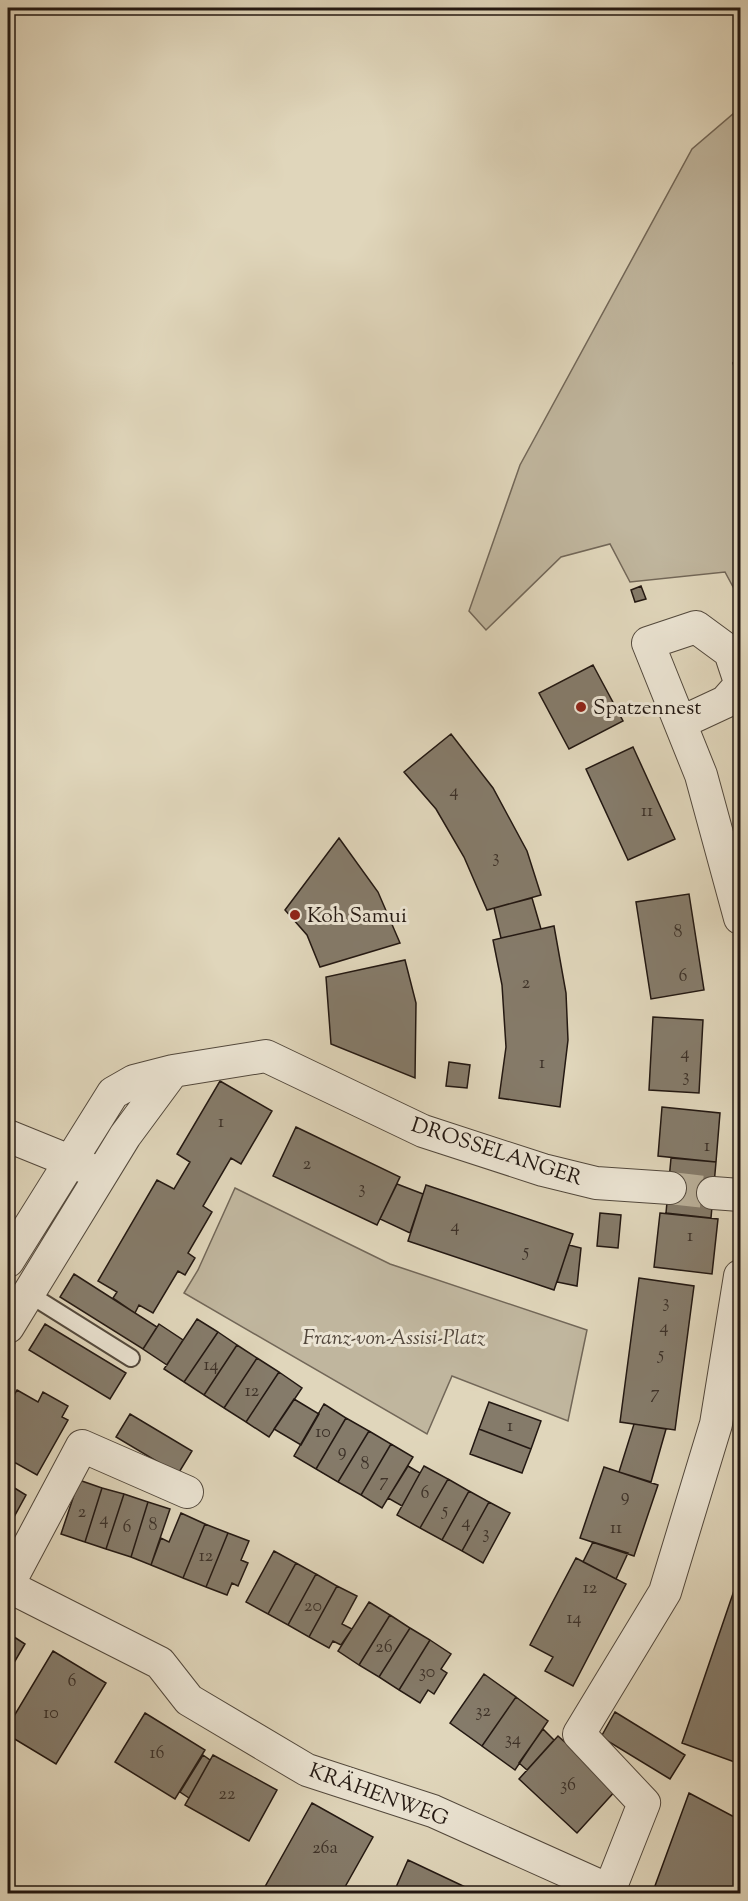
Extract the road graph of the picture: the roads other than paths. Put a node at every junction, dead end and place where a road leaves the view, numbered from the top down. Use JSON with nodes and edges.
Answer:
{"nodes":[{"id":1,"x":741,"y":684,"type":"edge"},
{"id":2,"x":682,"y":722,"type":"junction"},
{"id":3,"x":741,"y":918,"type":"edge"},
{"id":4,"x":173,"y":1071,"type":"junction"},
{"id":5,"x":8,"y":1136,"type":"edge"},
{"id":6,"x":70,"y":1159,"type":"junction"},
{"id":7,"x":101,"y":1175,"type":"junction"},
{"id":8,"x":670,"y":1188,"type":"tunnel mouth"},
{"id":9,"x":8,"y":1261,"type":"edge"},
{"id":10,"x":741,"y":1275,"type":"edge"},
{"id":11,"x":29,"y":1294,"type":"junction"},
{"id":12,"x":8,"y":1327,"type":"edge"},
{"id":13,"x":131,"y":1358,"type":"dead end"},
{"id":14,"x":187,"y":1492,"type":"dead end"},
{"id":15,"x":8,"y":1586,"type":"edge"},
{"id":16,"x":609,"y":1892,"type":"edge"}],
"edges":[{"from":1,"to":2,"type":"street"},
{"from":1,"to":2,"type":"street"},
{"from":2,"to":3,"type":"street"},
{"from":4,"to":6,"type":"street"},
{"from":4,"to":7,"type":"street"},
{"from":4,"to":8,"type":"street","name":"DROSSELANGER"},
{"from":5,"to":6,"type":"street"},
{"from":6,"to":7,"type":"street"},
{"from":6,"to":9,"type":"street"},
{"from":7,"to":11,"type":"street"},
{"from":10,"to":16,"type":"street","name":"KRÄHENWEG"},
{"from":11,"to":12,"type":"street"},
{"from":11,"to":13,"type":"lane"},
{"from":14,"to":15,"type":"street"},
{"from":15,"to":16,"type":"street","name":"KRÄHENWEG"}]}
